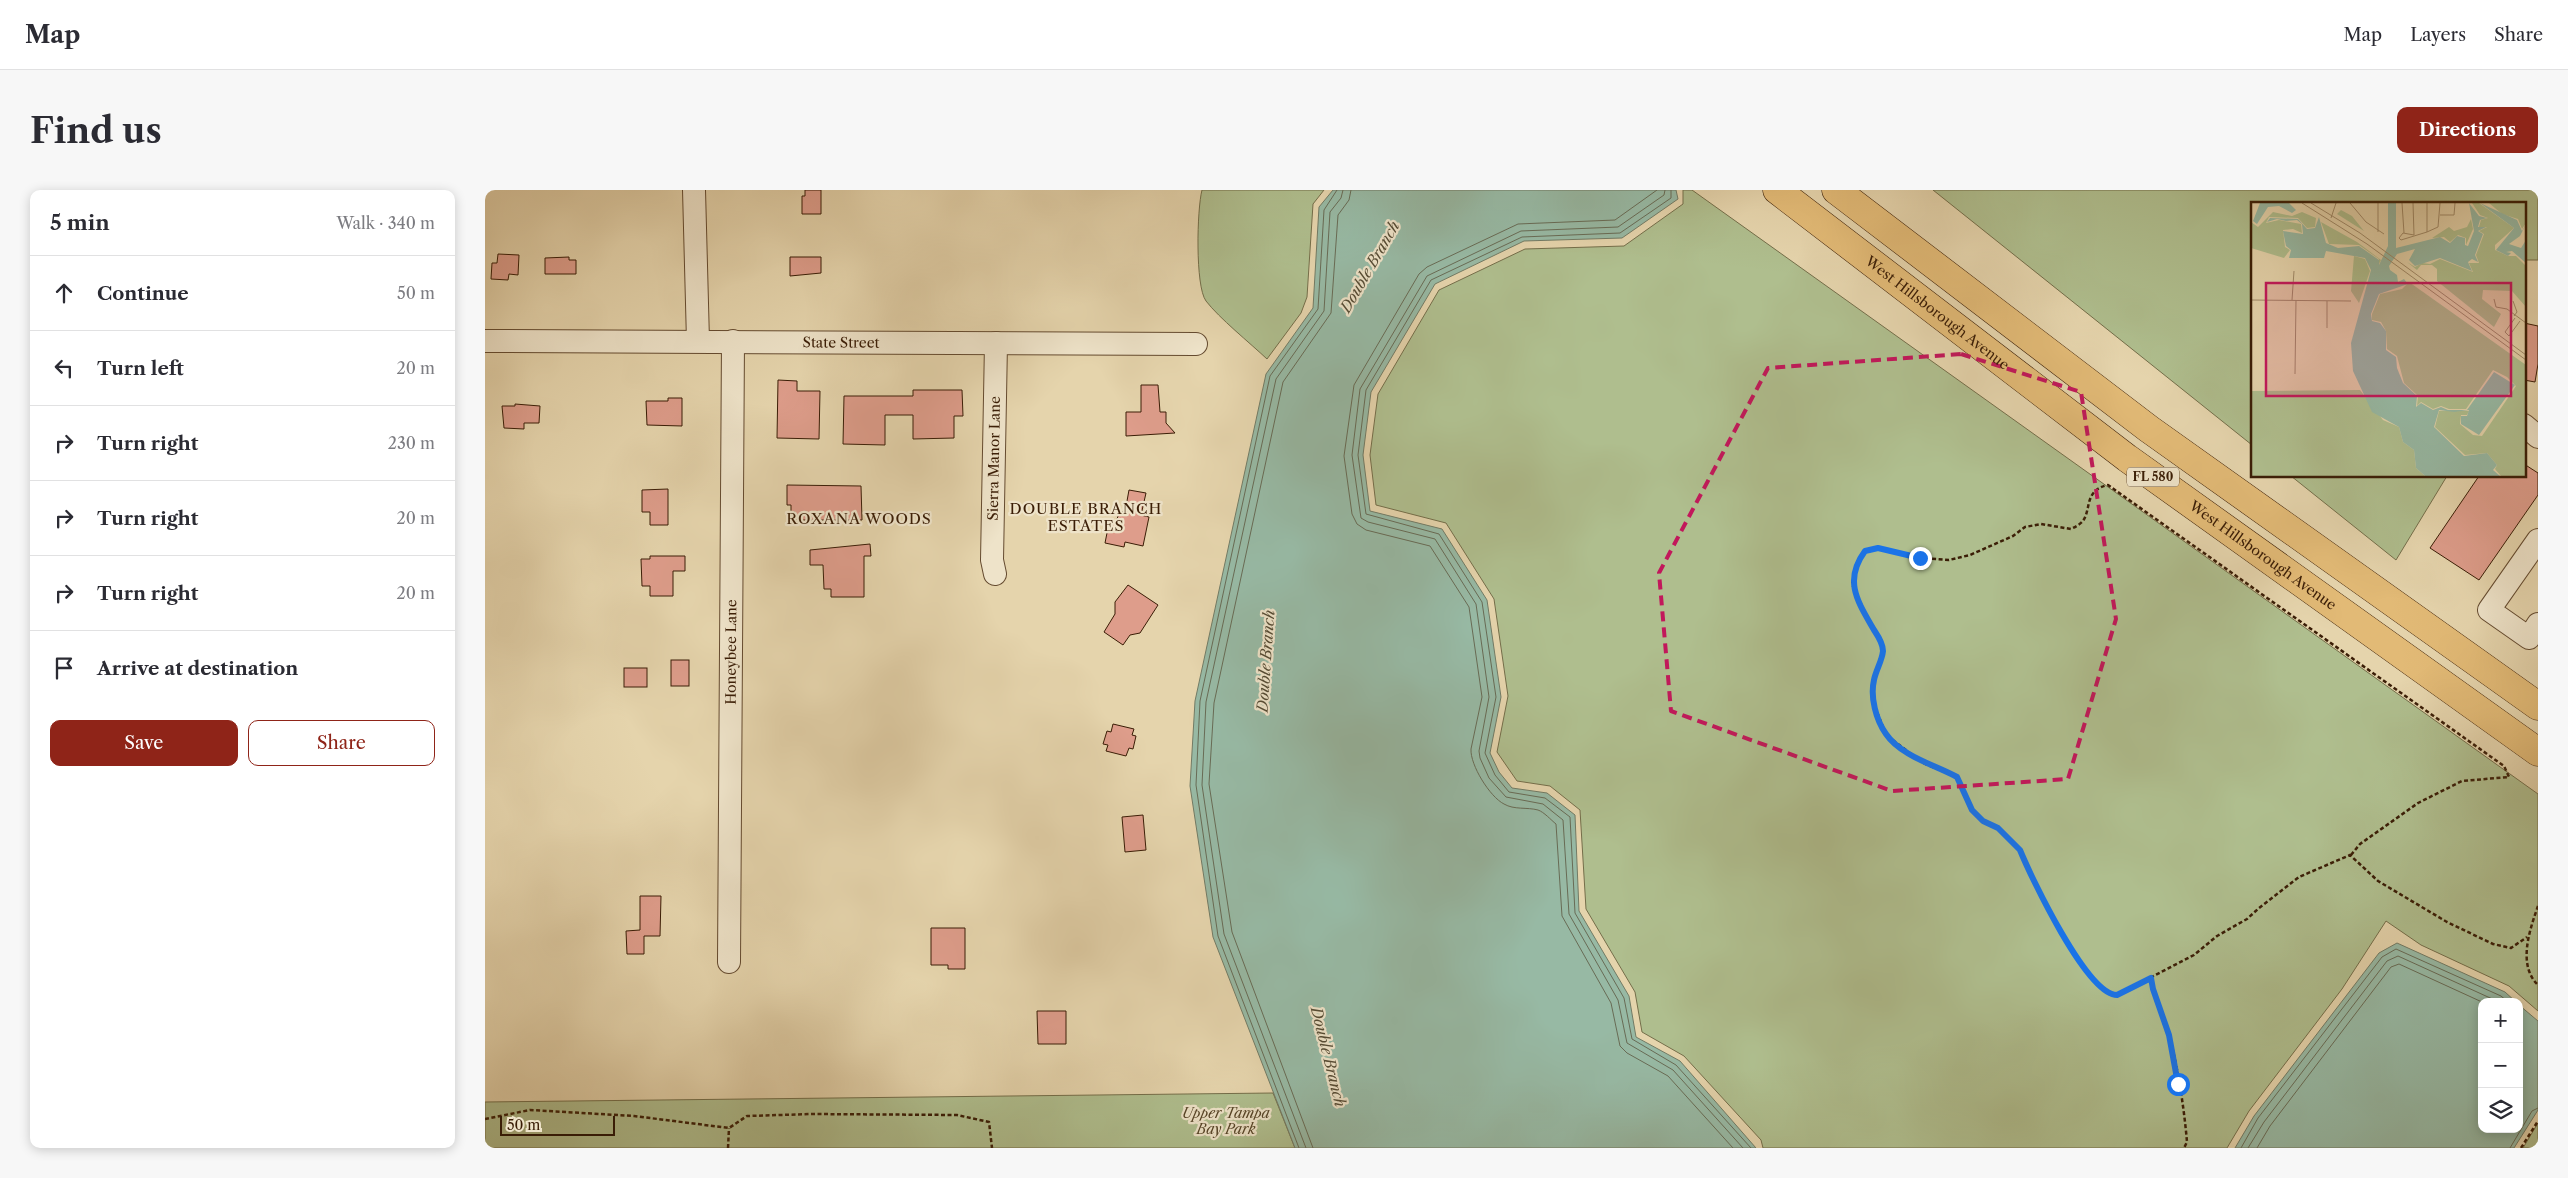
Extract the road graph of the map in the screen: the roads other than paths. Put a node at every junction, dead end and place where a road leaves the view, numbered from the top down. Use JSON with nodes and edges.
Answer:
{"nodes":[{"id":1,"x":694,"y":190,"type":"edge"},
{"id":2,"x":1777,"y":190,"type":"edge"},
{"id":3,"x":1836,"y":190,"type":"edge"},
{"id":4,"x":485,"y":341,"type":"edge"},
{"id":5,"x":698,"y":341,"type":"junction"},
{"id":6,"x":733,"y":341,"type":"junction"},
{"id":7,"x":996,"y":343,"type":"junction"},
{"id":8,"x":1196,"y":344,"type":"dead end"},
{"id":9,"x":2525,"y":425,"type":"edge"},
{"id":10,"x":2538,"y":437,"type":"edge"},
{"id":11,"x":2538,"y":540,"type":"edge"},
{"id":12,"x":995,"y":574,"type":"dead end"},
{"id":13,"x":2538,"y":624,"type":"edge"},
{"id":14,"x":2538,"y":706,"type":"edge"},
{"id":15,"x":2538,"y":752,"type":"edge"},
{"id":16,"x":729,"y":962,"type":"dead end"}],
"edges":[{"from":1,"to":5,"type":"street"},
{"from":2,"to":15,"type":"main road","name":"West Hillsborough Avenue","number":"FL 580"},
{"from":3,"to":14,"type":"main road","number":"FL 580"},
{"from":4,"to":5,"type":"street","name":"State Street"},
{"from":5,"to":6,"type":"street","name":"State Street"},
{"from":6,"to":7,"type":"street","name":"State Street"},
{"from":6,"to":16,"type":"street","name":"Honeybee Lane"},
{"from":7,"to":8,"type":"street","name":"State Street"},
{"from":7,"to":12,"type":"street","name":"Sierra Manor Lane"},
{"from":9,"to":10,"type":"street"},
{"from":11,"to":13,"type":"street"}]}
